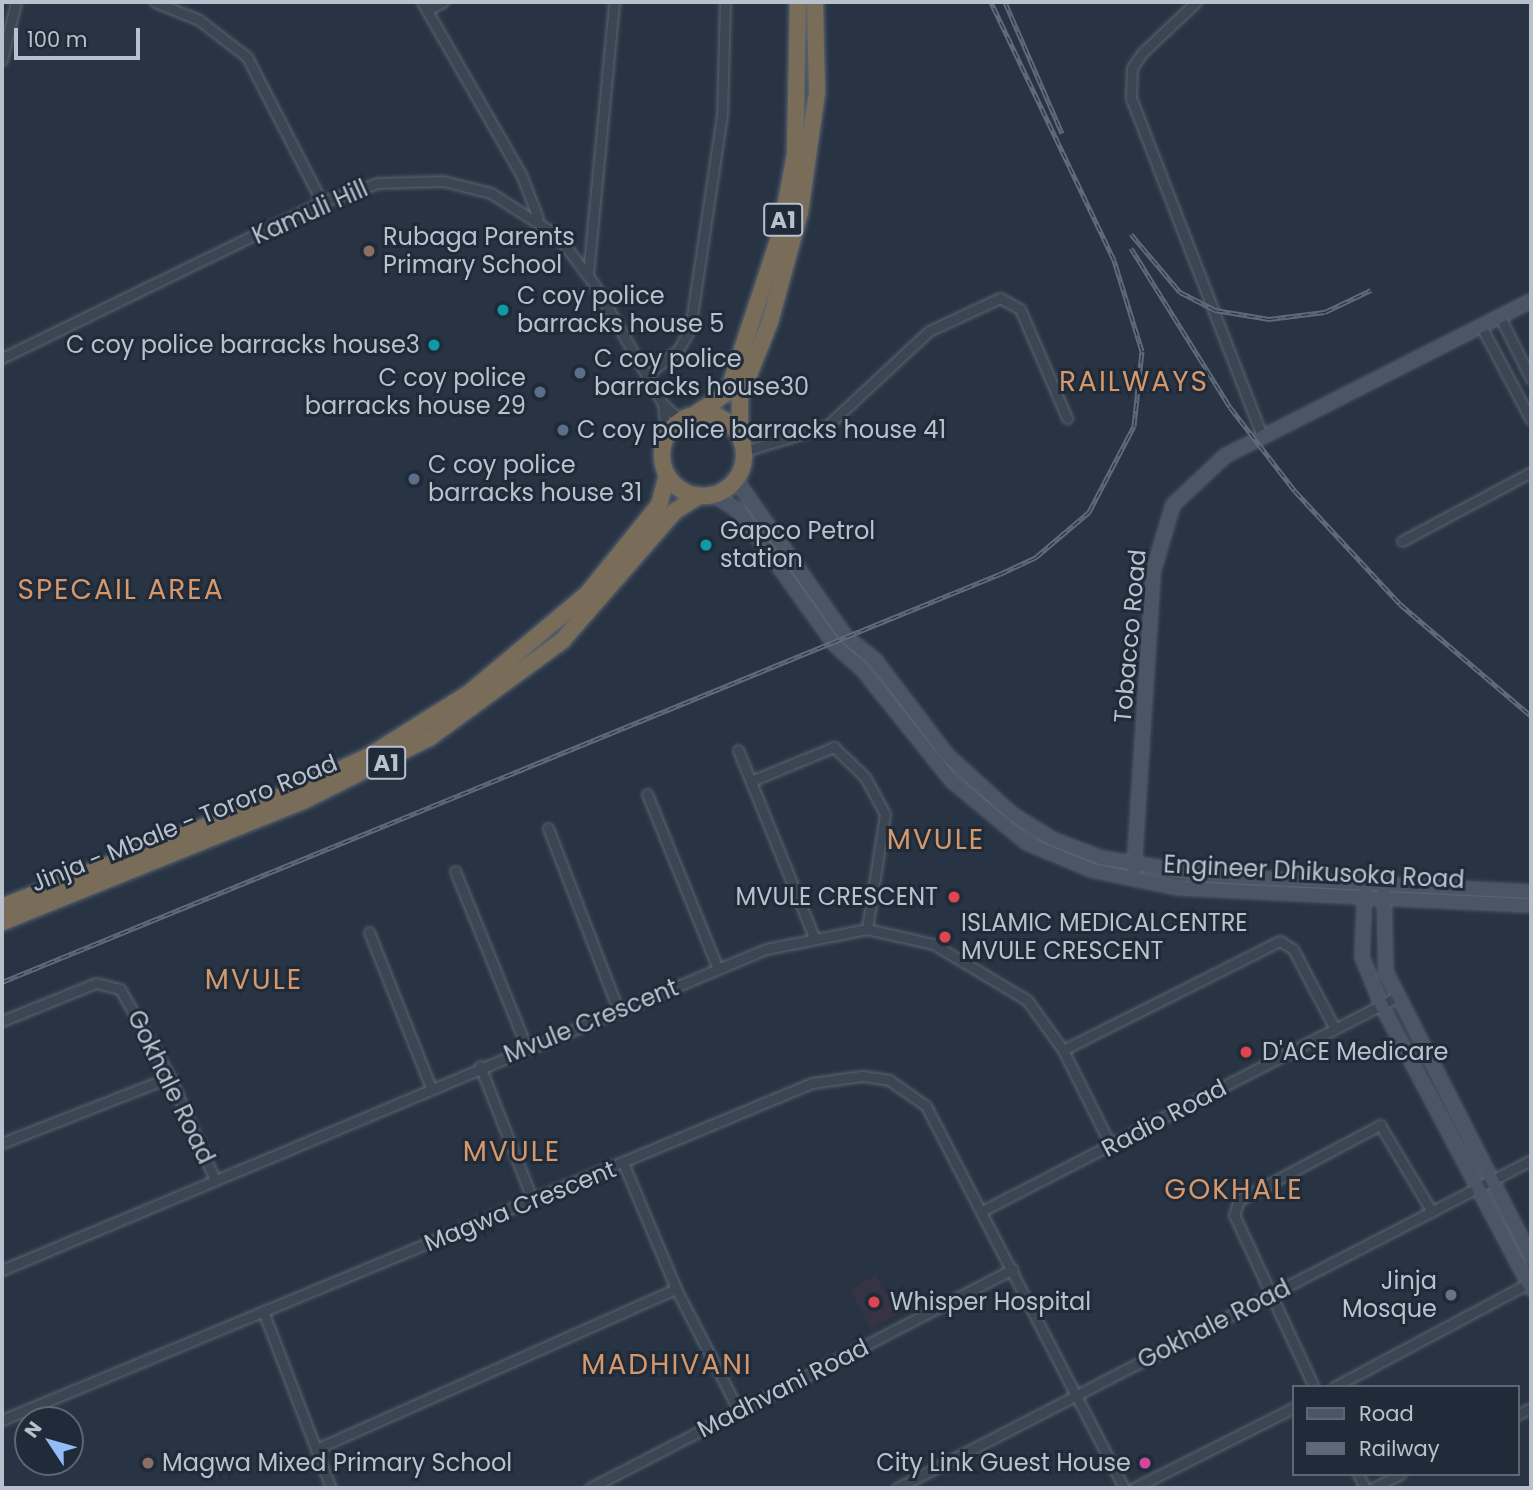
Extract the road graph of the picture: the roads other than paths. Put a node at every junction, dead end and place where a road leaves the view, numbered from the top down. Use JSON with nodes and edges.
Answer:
{"nodes":[{"id":1,"x":16,"y":2,"type":"edge"},
{"id":2,"x":155,"y":2,"type":"edge"},
{"id":3,"x":443,"y":2,"type":"edge"},
{"id":4,"x":614,"y":2,"type":"edge"},
{"id":5,"x":725,"y":2,"type":"edge"},
{"id":6,"x":799,"y":2,"type":"edge"},
{"id":7,"x":814,"y":2,"type":"edge"},
{"id":8,"x":1196,"y":2,"type":"edge"},
{"id":9,"x":424,"y":6,"type":"edge"},
{"id":10,"x":2,"y":60,"type":"edge"},
{"id":11,"x":322,"y":202,"type":"junction"},
{"id":12,"x":538,"y":218,"type":"junction"},
{"id":13,"x":588,"y":274,"type":"junction"},
{"id":14,"x":1531,"y":301,"type":"edge"},
{"id":15,"x":1500,"y":317,"type":"junction"},
{"id":16,"x":1481,"y":326,"type":"junction"},
{"id":17,"x":2,"y":358,"type":"edge"},
{"id":18,"x":646,"y":375,"type":"junction"},
{"id":19,"x":1531,"y":379,"type":"edge"},
{"id":20,"x":663,"y":404,"type":"junction"},
{"id":21,"x":697,"y":413,"type":"junction"},
{"id":22,"x":1067,"y":418,"type":"dead end"},
{"id":23,"x":680,"y":420,"type":"junction"},
{"id":24,"x":1531,"y":420,"type":"edge"},
{"id":25,"x":740,"y":434,"type":"junction"},
{"id":26,"x":1262,"y":435,"type":"junction"},
{"id":27,"x":666,"y":436,"type":"junction"},
{"id":28,"x":745,"y":451,"type":"junction"},
{"id":29,"x":1531,"y":472,"type":"edge"},
{"id":30,"x":667,"y":475,"type":"junction"},
{"id":31,"x":736,"y":480,"type":"junction"},
{"id":32,"x":707,"y":496,"type":"junction"},
{"id":33,"x":1402,"y":541,"type":"dead end"},
{"id":34,"x":738,"y":750,"type":"dead end"},
{"id":35,"x":751,"y":781,"type":"junction"},
{"id":36,"x":647,"y":794,"type":"dead end"},
{"id":37,"x":548,"y":828,"type":"dead end"},
{"id":38,"x":1134,"y":863,"type":"junction"},
{"id":39,"x":455,"y":872,"type":"dead end"},
{"id":40,"x":1133,"y":881,"type":"junction"},
{"id":41,"x":1365,"y":882,"type":"junction"},
{"id":42,"x":1383,"y":884,"type":"junction"},
{"id":43,"x":1531,"y":892,"type":"edge"},
{"id":44,"x":1364,"y":897,"type":"junction"},
{"id":45,"x":1384,"y":898,"type":"junction"},
{"id":46,"x":1531,"y":905,"type":"edge"},
{"id":47,"x":2,"y":907,"type":"edge"},
{"id":48,"x":2,"y":922,"type":"edge"},
{"id":49,"x":867,"y":929,"type":"junction"},
{"id":50,"x":369,"y":932,"type":"dead end"},
{"id":51,"x":813,"y":935,"type":"junction"},
{"id":52,"x":718,"y":969,"type":"junction"},
{"id":53,"x":1397,"y":997,"type":"junction"},
{"id":54,"x":1382,"y":1006,"type":"junction"},
{"id":55,"x":618,"y":1009,"type":"junction"},
{"id":56,"x":2,"y":1021,"type":"edge"},
{"id":57,"x":1334,"y":1027,"type":"junction"},
{"id":58,"x":526,"y":1046,"type":"junction"},
{"id":59,"x":1063,"y":1051,"type":"junction"},
{"id":60,"x":480,"y":1066,"type":"junction"},
{"id":61,"x":170,"y":1077,"type":"junction"},
{"id":62,"x":430,"y":1085,"type":"junction"},
{"id":63,"x":2,"y":1143,"type":"edge"},
{"id":64,"x":1111,"y":1146,"type":"junction"},
{"id":65,"x":1531,"y":1160,"type":"edge"},
{"id":66,"x":624,"y":1165,"type":"junction"},
{"id":67,"x":215,"y":1180,"type":"junction"},
{"id":68,"x":1494,"y":1180,"type":"junction"},
{"id":69,"x":1478,"y":1188,"type":"junction"},
{"id":70,"x":533,"y":1201,"type":"junction"},
{"id":71,"x":984,"y":1210,"type":"junction"},
{"id":72,"x":1432,"y":1212,"type":"junction"},
{"id":73,"x":1531,"y":1257,"type":"edge"},
{"id":74,"x":1013,"y":1269,"type":"junction"},
{"id":75,"x":2,"y":1270,"type":"edge"},
{"id":76,"x":1530,"y":1285,"type":"edge"},
{"id":77,"x":676,"y":1289,"type":"junction"},
{"id":78,"x":1270,"y":1296,"type":"junction"},
{"id":79,"x":263,"y":1311,"type":"junction"},
{"id":80,"x":1313,"y":1385,"type":"edge"},
{"id":81,"x":1338,"y":1385,"type":"edge"},
{"id":82,"x":1076,"y":1395,"type":"junction"},
{"id":83,"x":1292,"y":1409,"type":"edge"},
{"id":84,"x":739,"y":1411,"type":"junction"},
{"id":85,"x":2,"y":1420,"type":"edge"},
{"id":86,"x":316,"y":1449,"type":"junction"},
{"id":87,"x":1397,"y":1476,"type":"edge"},
{"id":88,"x":331,"y":1488,"type":"edge"},
{"id":89,"x":590,"y":1488,"type":"edge"},
{"id":90,"x":897,"y":1488,"type":"edge"},
{"id":91,"x":1124,"y":1488,"type":"edge"},
{"id":92,"x":1134,"y":1488,"type":"edge"},
{"id":93,"x":1373,"y":1488,"type":"edge"}],
"edges":[{"from":1,"to":10,"type":"street"},
{"from":2,"to":11,"type":"street"},
{"from":3,"to":9,"type":"street"},
{"from":4,"to":13,"type":"street"},
{"from":5,"to":18,"type":"street"},
{"from":6,"to":21,"type":"highway","number":"A1"},
{"from":7,"to":25,"type":"highway","number":"A1"},
{"from":8,"to":26,"type":"street"},
{"from":9,"to":12,"type":"street"},
{"from":11,"to":12,"type":"street","name":"Kamuli Hill"},
{"from":11,"to":17,"type":"street","name":"Kamuli Hill"},
{"from":12,"to":13,"type":"street","name":"Kamuli Hill"},
{"from":13,"to":18,"type":"street","name":"Kamuli Hill"},
{"from":14,"to":15,"type":"street","name":"Tobacco Road"},
{"from":15,"to":16,"type":"street","name":"Tobacco Road"},
{"from":15,"to":19,"type":"street"},
{"from":16,"to":24,"type":"street"},
{"from":16,"to":26,"type":"street","name":"Tobacco Road"},
{"from":18,"to":20,"type":"street","name":"Kamuli Hill"},
{"from":20,"to":23,"type":"street","name":"Kamuli Hill"},
{"from":20,"to":27,"type":"street","name":"Kamuli Hill"},
{"from":21,"to":23,"type":"highway","number":"A1"},
{"from":21,"to":25,"type":"highway"},
{"from":22,"to":28,"type":"street"},
{"from":23,"to":27,"type":"highway","number":"A1"},
{"from":25,"to":28,"type":"highway","number":"A1"},
{"from":26,"to":38,"type":"street","name":"Tobacco Road"},
{"from":27,"to":30,"type":"highway","number":"A1"},
{"from":28,"to":31,"type":"highway"},
{"from":29,"to":33,"type":"street"},
{"from":30,"to":32,"type":"highway"},
{"from":30,"to":47,"type":"highway","name":"Jinja - Mbale - Tororo Road","number":"A1"},
{"from":31,"to":32,"type":"highway","number":"A1"},
{"from":31,"to":38,"type":"street","name":"Engineer Dhikusoka Road"},
{"from":32,"to":40,"type":"street","name":"Engineer Dhikusoka Road"},
{"from":32,"to":48,"type":"highway","name":"Jinja - Mbale - Tororo Road","number":"A1"},
{"from":34,"to":35,"type":"street"},
{"from":35,"to":49,"type":"street"},
{"from":35,"to":51,"type":"street"},
{"from":36,"to":52,"type":"street"},
{"from":37,"to":55,"type":"street"},
{"from":38,"to":40,"type":"street","name":"Tobacco Road"},
{"from":38,"to":41,"type":"street","name":"Engineer Dhikusoka Road"},
{"from":39,"to":58,"type":"street"},
{"from":40,"to":44,"type":"street","name":"Engineer Dhikusoka Road"},
{"from":41,"to":42,"type":"street","name":"Engineer Dhikusoka Road"},
{"from":41,"to":44,"type":"street"},
{"from":42,"to":43,"type":"street","name":"Engineer Dhikusoka Road"},
{"from":42,"to":45,"type":"street"},
{"from":44,"to":45,"type":"street","name":"Engineer Dhikusoka Road"},
{"from":44,"to":54,"type":"street"},
{"from":45,"to":46,"type":"street","name":"Engineer Dhikusoka Road"},
{"from":45,"to":53,"type":"street"},
{"from":49,"to":51,"type":"street","name":"Mvule Crescent"},
{"from":49,"to":59,"type":"street","name":"Mvule Crescent"},
{"from":50,"to":62,"type":"street"},
{"from":51,"to":52,"type":"street","name":"Mvule Crescent"},
{"from":52,"to":55,"type":"street","name":"Mvule Crescent"},
{"from":53,"to":54,"type":"street","name":"Radio Road"},
{"from":53,"to":68,"type":"street"},
{"from":54,"to":57,"type":"street","name":"Radio Road"},
{"from":54,"to":69,"type":"street"},
{"from":55,"to":58,"type":"street","name":"Mvule Crescent"},
{"from":56,"to":61,"type":"street","name":"Gokhale Road"},
{"from":57,"to":59,"type":"street"},
{"from":57,"to":64,"type":"street","name":"Radio Road"},
{"from":58,"to":60,"type":"street","name":"Mvule Crescent"},
{"from":59,"to":64,"type":"street","name":"Mvule Crescent"},
{"from":60,"to":62,"type":"street","name":"Mvule Crescent"},
{"from":60,"to":70,"type":"street"},
{"from":61,"to":63,"type":"street"},
{"from":61,"to":67,"type":"street","name":"Gokhale Road"},
{"from":62,"to":67,"type":"street","name":"Mvule Crescent"},
{"from":64,"to":71,"type":"street","name":"Radio Road"},
{"from":65,"to":68,"type":"street","name":"Gokhale Road"},
{"from":66,"to":70,"type":"street","name":"Magwa Crescent"},
{"from":66,"to":71,"type":"street","name":"Magwa Crescent"},
{"from":66,"to":77,"type":"street"},
{"from":67,"to":75,"type":"street","name":"Mvule Crescent"},
{"from":68,"to":69,"type":"street","name":"Gokhale Road"},
{"from":68,"to":73,"type":"street"},
{"from":69,"to":72,"type":"street","name":"Gokhale Road"},
{"from":69,"to":76,"type":"street"},
{"from":70,"to":79,"type":"street","name":"Magwa Crescent"},
{"from":71,"to":74,"type":"street","name":"Magwa Crescent"},
{"from":72,"to":78,"type":"street","name":"Gokhale Road"},
{"from":72,"to":78,"type":"street"},
{"from":74,"to":82,"type":"street","name":"Magwa Crescent"},
{"from":74,"to":84,"type":"street","name":"Madhvani Road"},
{"from":76,"to":81,"type":"street"},
{"from":77,"to":84,"type":"street"},
{"from":77,"to":86,"type":"street"},
{"from":78,"to":80,"type":"street"},
{"from":78,"to":82,"type":"street","name":"Gokhale Road"},
{"from":79,"to":85,"type":"street","name":"Magwa Crescent"},
{"from":79,"to":86,"type":"street"},
{"from":82,"to":90,"type":"street","name":"Gokhale Road"},
{"from":82,"to":91,"type":"street","name":"Magwa Crescent"},
{"from":83,"to":92,"type":"street"},
{"from":84,"to":89,"type":"street","name":"Madhvani Road"},
{"from":86,"to":88,"type":"street"},
{"from":87,"to":93,"type":"street"}]}
